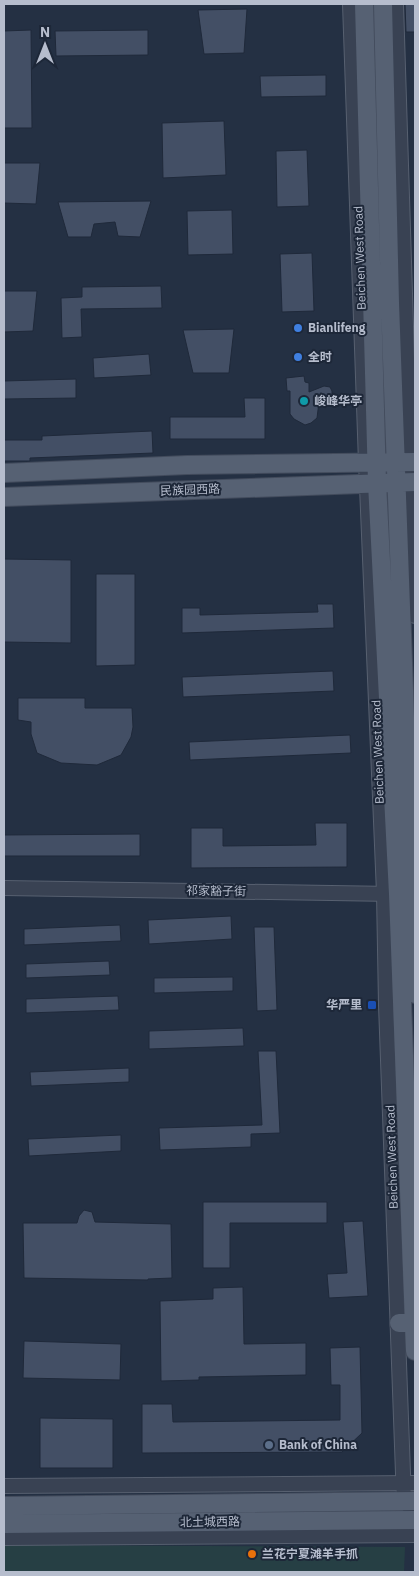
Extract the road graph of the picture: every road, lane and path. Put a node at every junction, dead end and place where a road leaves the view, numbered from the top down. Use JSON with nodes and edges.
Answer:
{"nodes":[{"id":1,"x":350,"y":4,"type":"edge"},
{"id":2,"x":364,"y":4,"type":"edge"},
{"id":3,"x":383,"y":4,"type":"edge"},
{"id":4,"x":396,"y":4,"type":"edge"},
{"id":5,"x":385,"y":46,"type":"junction"},
{"id":6,"x":359,"y":59,"type":"junction"},
{"id":7,"x":398,"y":80,"type":"junction"},
{"id":8,"x":372,"y":284,"type":"junction"},
{"id":9,"x":403,"y":302,"type":"edge"},
{"id":10,"x":362,"y":320,"type":"junction"},
{"id":11,"x":371,"y":462,"type":"junction"},
{"id":12,"x":407,"y":462,"type":"edge"},
{"id":13,"x":4,"y":474,"type":"edge"},
{"id":14,"x":407,"y":482,"type":"edge"},
{"id":15,"x":372,"y":483,"type":"junction"},
{"id":16,"x":4,"y":497,"type":"edge"},
{"id":17,"x":415,"y":616,"type":"edge"},
{"id":18,"x":4,"y":888,"type":"edge"},
{"id":19,"x":391,"y":894,"type":"junction"},
{"id":20,"x":414,"y":918,"type":"edge"},
{"id":21,"x":415,"y":994,"type":"edge"},
{"id":22,"x":407,"y":1323,"type":"edge"},
{"id":23,"x":415,"y":1351,"type":"edge"},
{"id":24,"x":410,"y":1483,"type":"edge"},
{"id":25,"x":4,"y":1486,"type":"edge"},
{"id":26,"x":412,"y":1505,"type":"edge"},
{"id":27,"x":4,"y":1506,"type":"edge"},
{"id":28,"x":415,"y":1520,"type":"edge"},
{"id":29,"x":4,"y":1524,"type":"edge"},
{"id":30,"x":415,"y":1535,"type":"edge"},
{"id":31,"x":4,"y":1538,"type":"edge"}],
"edges":[{"from":1,"to":6,"type":"street","name":"Beichen West Road"},
{"from":2,"to":6,"type":"main road","name":"Beichen West Road"},
{"from":3,"to":5,"type":"main road"},
{"from":4,"to":7,"type":"street"},
{"from":5,"to":7,"type":"main road"},
{"from":5,"to":9,"type":"main road"},
{"from":6,"to":8,"type":"main road","name":"Beichen West Road"},
{"from":6,"to":10,"type":"street","name":"Beichen West Road"},
{"from":7,"to":9,"type":"street"},
{"from":8,"to":10,"type":"main road"},
{"from":8,"to":11,"type":"main road","name":"Beichen West Road"},
{"from":9,"to":12,"type":"main road"},
{"from":10,"to":11,"type":"street","name":"Beichen West Road"},
{"from":11,"to":12,"type":"main road","name":"民族园西路"},
{"from":11,"to":13,"type":"main road","name":"民族园西路"},
{"from":11,"to":15,"type":"main road","name":"Beichen West Road"},
{"from":12,"to":14,"type":"main road"},
{"from":14,"to":15,"type":"main road","name":"民族园西路"},
{"from":14,"to":17,"type":"street"},
{"from":14,"to":20,"type":"main road"},
{"from":15,"to":16,"type":"main road","name":"民族园西路"},
{"from":15,"to":19,"type":"main road","name":"Beichen West Road"},
{"from":18,"to":19,"type":"street","name":"祁家豁子街"},
{"from":19,"to":20,"type":"street"},
{"from":19,"to":22,"type":"main road","name":"Beichen West Road"},
{"from":20,"to":21,"type":"main road"},
{"from":22,"to":23,"type":"main road","name":"Beichen West Road"},
{"from":22,"to":24,"type":"street","name":"Beichen West Road"},
{"from":24,"to":25,"type":"street"},
{"from":24,"to":26,"type":"street","name":"Beichen West Road"},
{"from":26,"to":27,"type":"main road","name":"北土城西路"},
{"from":28,"to":29,"type":"main road","name":"北土城西路"},
{"from":30,"to":31,"type":"street","name":"北土城西路"}]}
